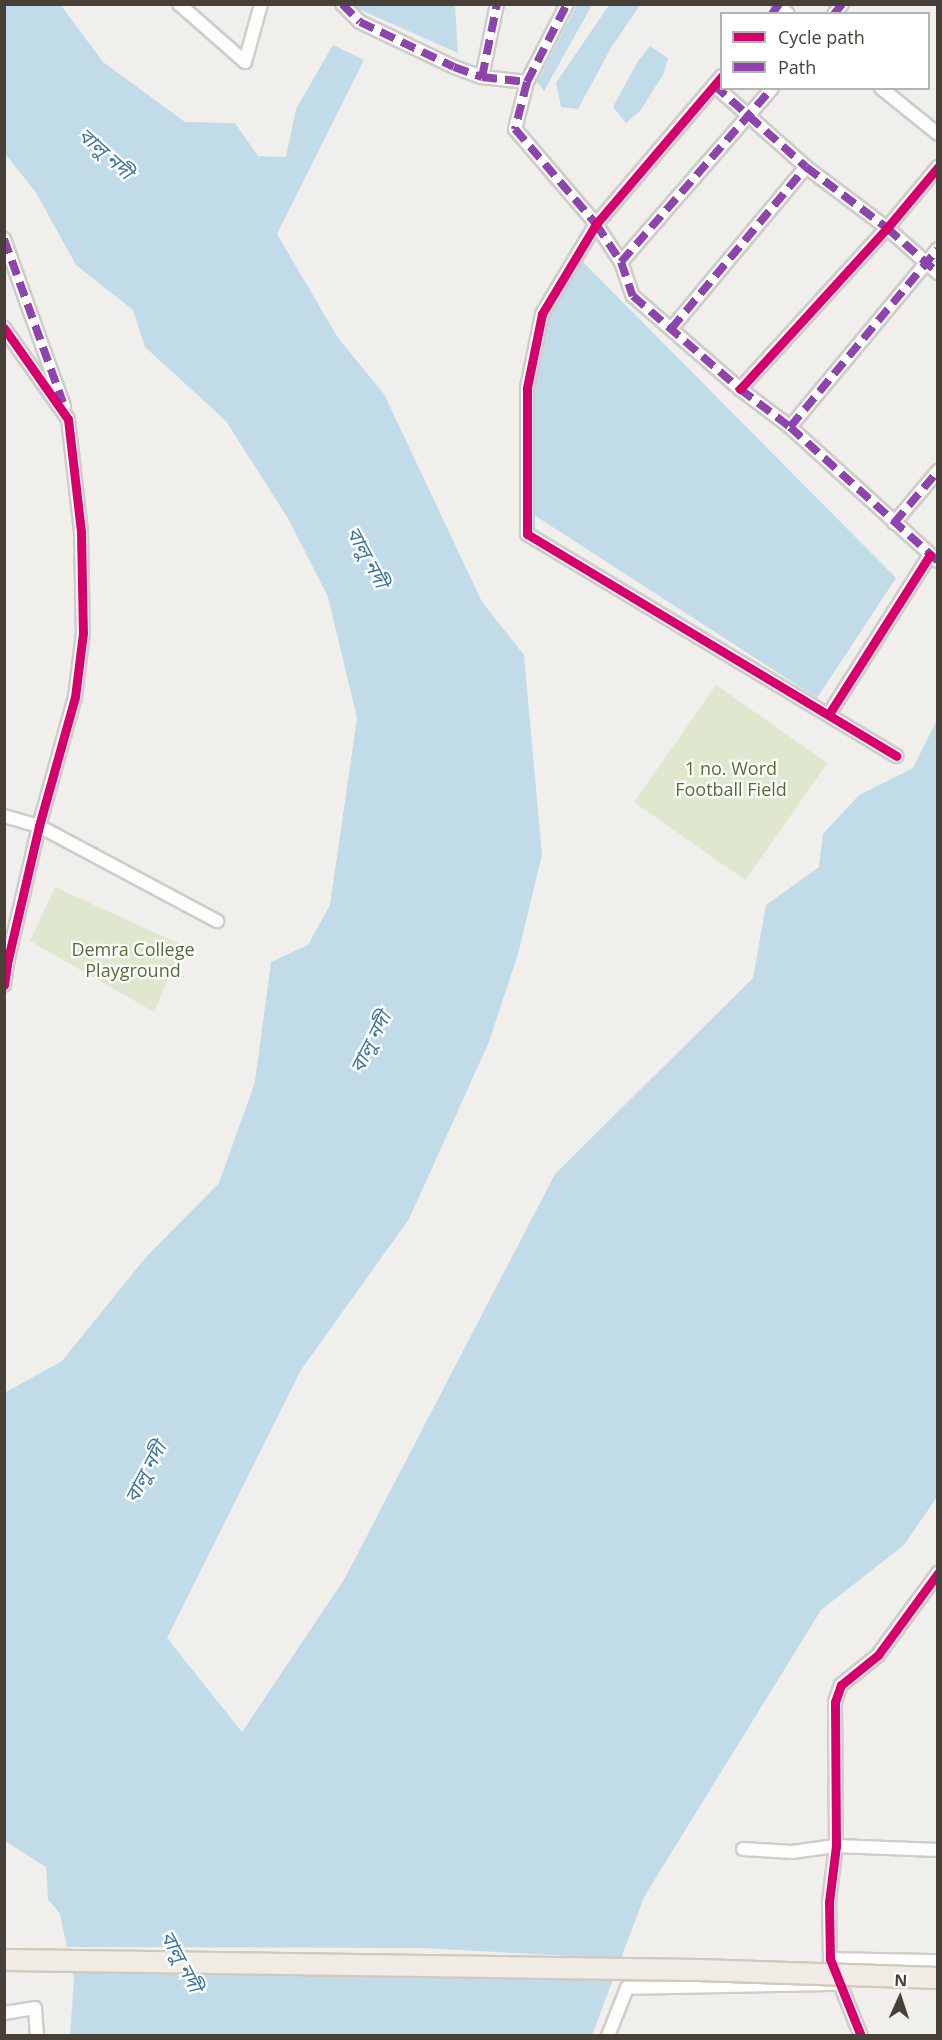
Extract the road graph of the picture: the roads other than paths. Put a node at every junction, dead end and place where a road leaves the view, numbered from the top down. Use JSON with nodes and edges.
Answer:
{"nodes":[{"id":1,"x":179,"y":4,"type":"edge"},
{"id":2,"x":261,"y":4,"type":"edge"},
{"id":3,"x":342,"y":4,"type":"edge"},
{"id":4,"x":497,"y":4,"type":"edge"},
{"id":5,"x":567,"y":4,"type":"edge"},
{"id":6,"x":482,"y":77,"type":"junction"},
{"id":7,"x":718,"y":80,"type":"edge"},
{"id":8,"x":527,"y":82,"type":"junction"},
{"id":9,"x":726,"y":90,"type":"edge"},
{"id":10,"x":770,"y":90,"type":"edge"},
{"id":11,"x":883,"y":90,"type":"edge"},
{"id":12,"x":748,"y":116,"type":"junction"},
{"id":13,"x":938,"y":134,"type":"edge"},
{"id":14,"x":938,"y":166,"type":"edge"},
{"id":15,"x":806,"y":167,"type":"junction"},
{"id":16,"x":596,"y":224,"type":"junction"},
{"id":17,"x":887,"y":228,"type":"junction"},
{"id":18,"x":4,"y":239,"type":"edge"},
{"id":19,"x":938,"y":249,"type":"edge"},
{"id":20,"x":621,"y":262,"type":"junction"},
{"id":21,"x":925,"y":264,"type":"junction"},
{"id":22,"x":938,"y":273,"type":"edge"},
{"id":23,"x":4,"y":328,"type":"edge"},
{"id":24,"x":671,"y":329,"type":"junction"},
{"id":25,"x":740,"y":388,"type":"junction"},
{"id":26,"x":68,"y":419,"type":"junction"},
{"id":27,"x":790,"y":427,"type":"junction"},
{"id":28,"x":938,"y":471,"type":"edge"},
{"id":29,"x":894,"y":523,"type":"junction"},
{"id":30,"x":934,"y":558,"type":"edge"},
{"id":31,"x":829,"y":714,"type":"junction"},
{"id":32,"x":896,"y":756,"type":"dead end"},
{"id":33,"x":4,"y":816,"type":"edge"},
{"id":34,"x":39,"y":826,"type":"junction"},
{"id":35,"x":217,"y":921,"type":"dead end"},
{"id":36,"x":6,"y":963,"type":"edge"},
{"id":37,"x":4,"y":985,"type":"edge"},
{"id":38,"x":938,"y":1573,"type":"edge"},
{"id":39,"x":836,"y":1846,"type":"junction"},
{"id":40,"x":743,"y":1849,"type":"dead end"},
{"id":41,"x":938,"y":1850,"type":"edge"},
{"id":42,"x":830,"y":1959,"type":"junction"},
{"id":43,"x":9,"y":1960,"type":"dead end"},
{"id":44,"x":938,"y":1961,"type":"edge"},
{"id":45,"x":938,"y":1978,"type":"edge"},
{"id":46,"x":842,"y":1984,"type":"junction"},
{"id":47,"x":4,"y":2013,"type":"edge"},
{"id":48,"x":37,"y":2036,"type":"edge"},
{"id":49,"x":608,"y":2036,"type":"edge"},
{"id":50,"x":861,"y":2036,"type":"edge"}],
"edges":[{"from":1,"to":2,"type":"street"},
{"from":3,"to":6,"type":"street"},
{"from":4,"to":6,"type":"street"},
{"from":5,"to":8,"type":"street"},
{"from":6,"to":8,"type":"street"},
{"from":7,"to":16,"type":"street"},
{"from":8,"to":16,"type":"street"},
{"from":9,"to":12,"type":"street"},
{"from":10,"to":12,"type":"street"},
{"from":11,"to":13,"type":"street"},
{"from":12,"to":15,"type":"street"},
{"from":12,"to":20,"type":"street"},
{"from":14,"to":17,"type":"street"},
{"from":15,"to":17,"type":"street"},
{"from":15,"to":24,"type":"street"},
{"from":16,"to":20,"type":"street"},
{"from":16,"to":31,"type":"street"},
{"from":17,"to":21,"type":"street"},
{"from":17,"to":25,"type":"street"},
{"from":18,"to":26,"type":"street"},
{"from":19,"to":21,"type":"street"},
{"from":20,"to":24,"type":"street"},
{"from":21,"to":22,"type":"street"},
{"from":21,"to":27,"type":"street"},
{"from":23,"to":26,"type":"street"},
{"from":24,"to":25,"type":"street"},
{"from":25,"to":27,"type":"street"},
{"from":26,"to":34,"type":"street"},
{"from":27,"to":29,"type":"street"},
{"from":28,"to":29,"type":"street"},
{"from":29,"to":30,"type":"street"},
{"from":30,"to":31,"type":"street"},
{"from":31,"to":32,"type":"street"},
{"from":33,"to":34,"type":"street"},
{"from":34,"to":35,"type":"street"},
{"from":34,"to":36,"type":"street"},
{"from":36,"to":37,"type":"street"},
{"from":38,"to":39,"type":"street"},
{"from":39,"to":40,"type":"street"},
{"from":39,"to":41,"type":"street"},
{"from":39,"to":42,"type":"street"},
{"from":42,"to":44,"type":"street"},
{"from":42,"to":46,"type":"street"},
{"from":43,"to":45,"type":"main road","bridge":true},
{"from":46,"to":49,"type":"street"},
{"from":46,"to":50,"type":"street"},
{"from":47,"to":48,"type":"street"}]}
